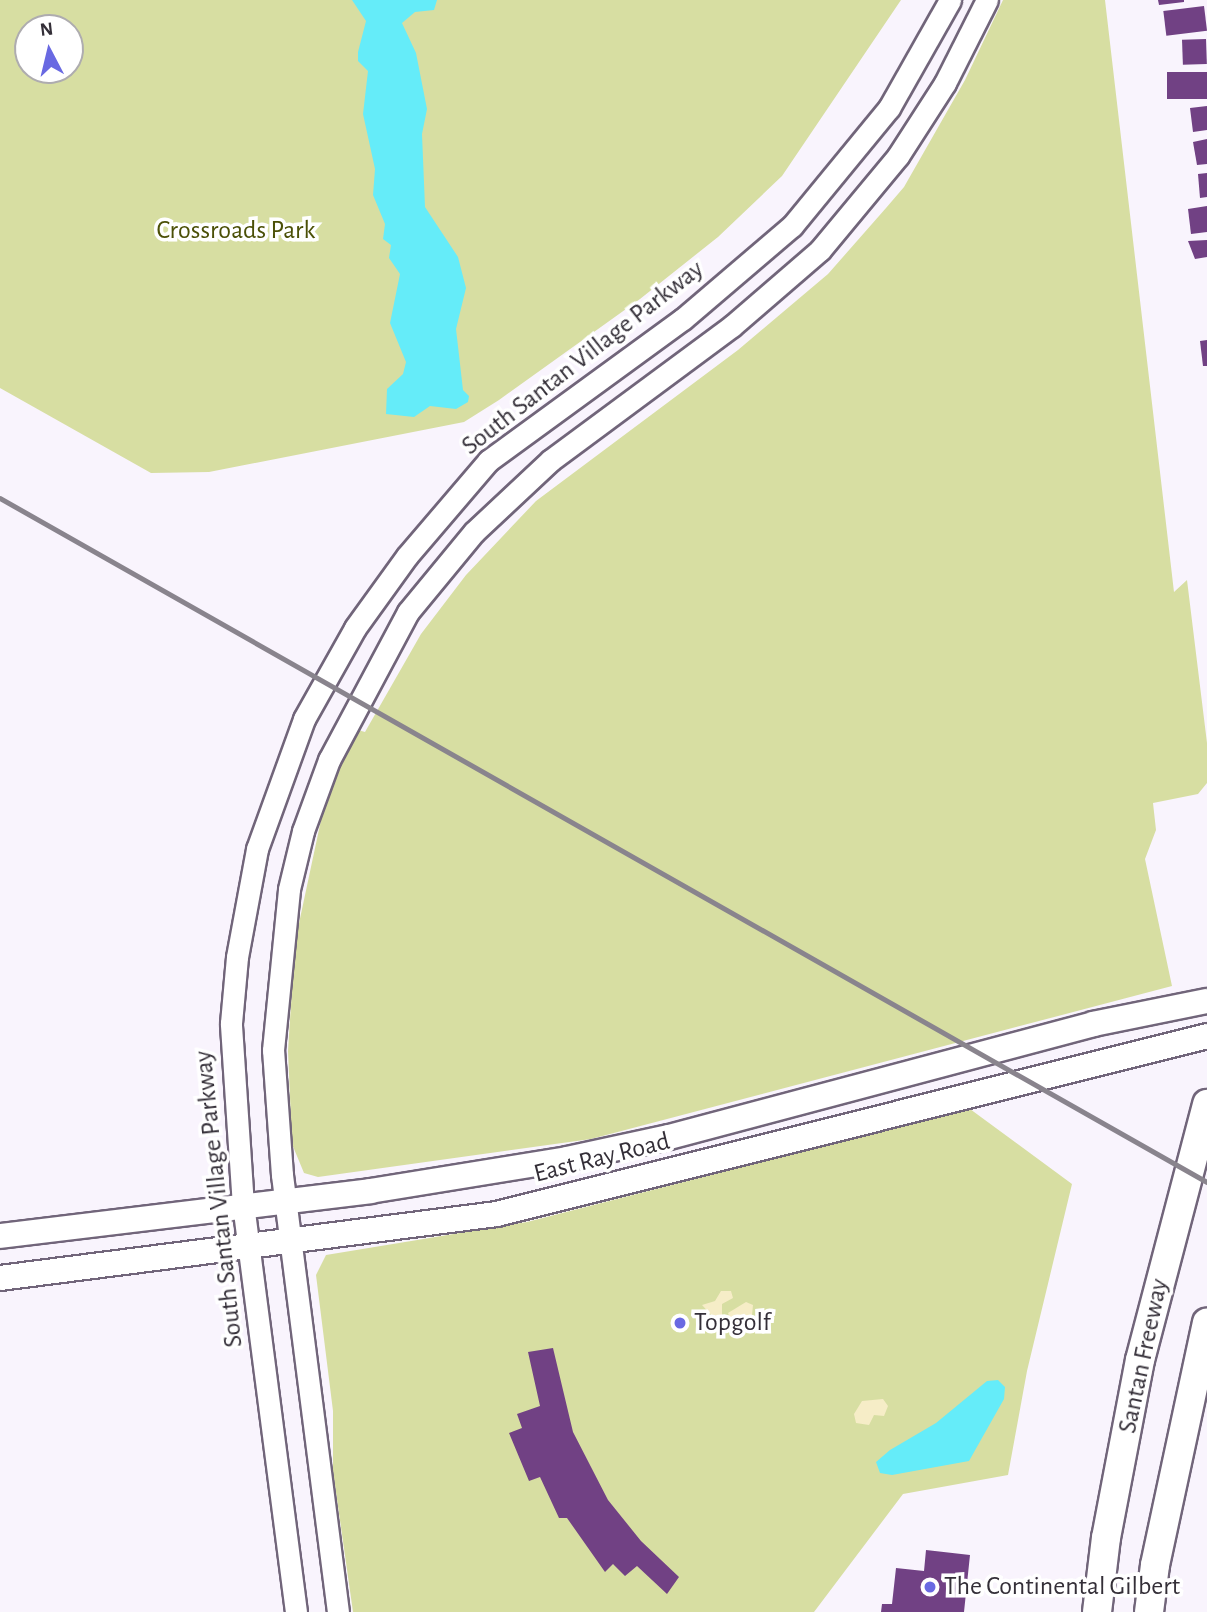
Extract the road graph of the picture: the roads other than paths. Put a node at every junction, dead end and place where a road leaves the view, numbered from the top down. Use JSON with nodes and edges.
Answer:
{"nodes":[{"id":1,"x":950,"y":0,"type":"edge"},
{"id":2,"x":987,"y":0,"type":"edge"},
{"id":3,"x":1207,"y":1001,"type":"edge"},
{"id":4,"x":1207,"y":1036,"type":"edge"},
{"id":5,"x":1207,"y":1104,"type":"edge"},
{"id":6,"x":286,"y":1202,"type":"junction"},
{"id":7,"x":243,"y":1206,"type":"junction"},
{"id":8,"x":0,"y":1236,"type":"edge"},
{"id":9,"x":290,"y":1242,"type":"junction"},
{"id":10,"x":249,"y":1246,"type":"junction"},
{"id":11,"x":0,"y":1278,"type":"edge"},
{"id":12,"x":1207,"y":1323,"type":"edge"},
{"id":13,"x":296,"y":1612,"type":"edge"},
{"id":14,"x":338,"y":1612,"type":"edge"},
{"id":15,"x":1097,"y":1612,"type":"edge"},
{"id":16,"x":1149,"y":1612,"type":"edge"}],
"edges":[{"from":1,"to":7,"type":"main road","name":"South Santan Village Parkway"},
{"from":2,"to":6,"type":"main road"},
{"from":3,"to":6,"type":"main road","name":"East Ray Road"},
{"from":4,"to":9,"type":"main road","name":"East Ray Road"},
{"from":5,"to":15,"type":"highway","name":"Santan Freeway"},
{"from":6,"to":7,"type":"main road","name":"East Ray Road"},
{"from":6,"to":9,"type":"main road"},
{"from":7,"to":8,"type":"main road","name":"East Ray Road"},
{"from":7,"to":10,"type":"main road","name":"South Santan Village Parkway"},
{"from":9,"to":10,"type":"main road","name":"East Ray Road"},
{"from":9,"to":14,"type":"main road"},
{"from":10,"to":11,"type":"main road","name":"East Ray Road"},
{"from":10,"to":13,"type":"main road","name":"South Santan Village Parkway"},
{"from":12,"to":16,"type":"highway","name":"Santan Freeway"}]}
